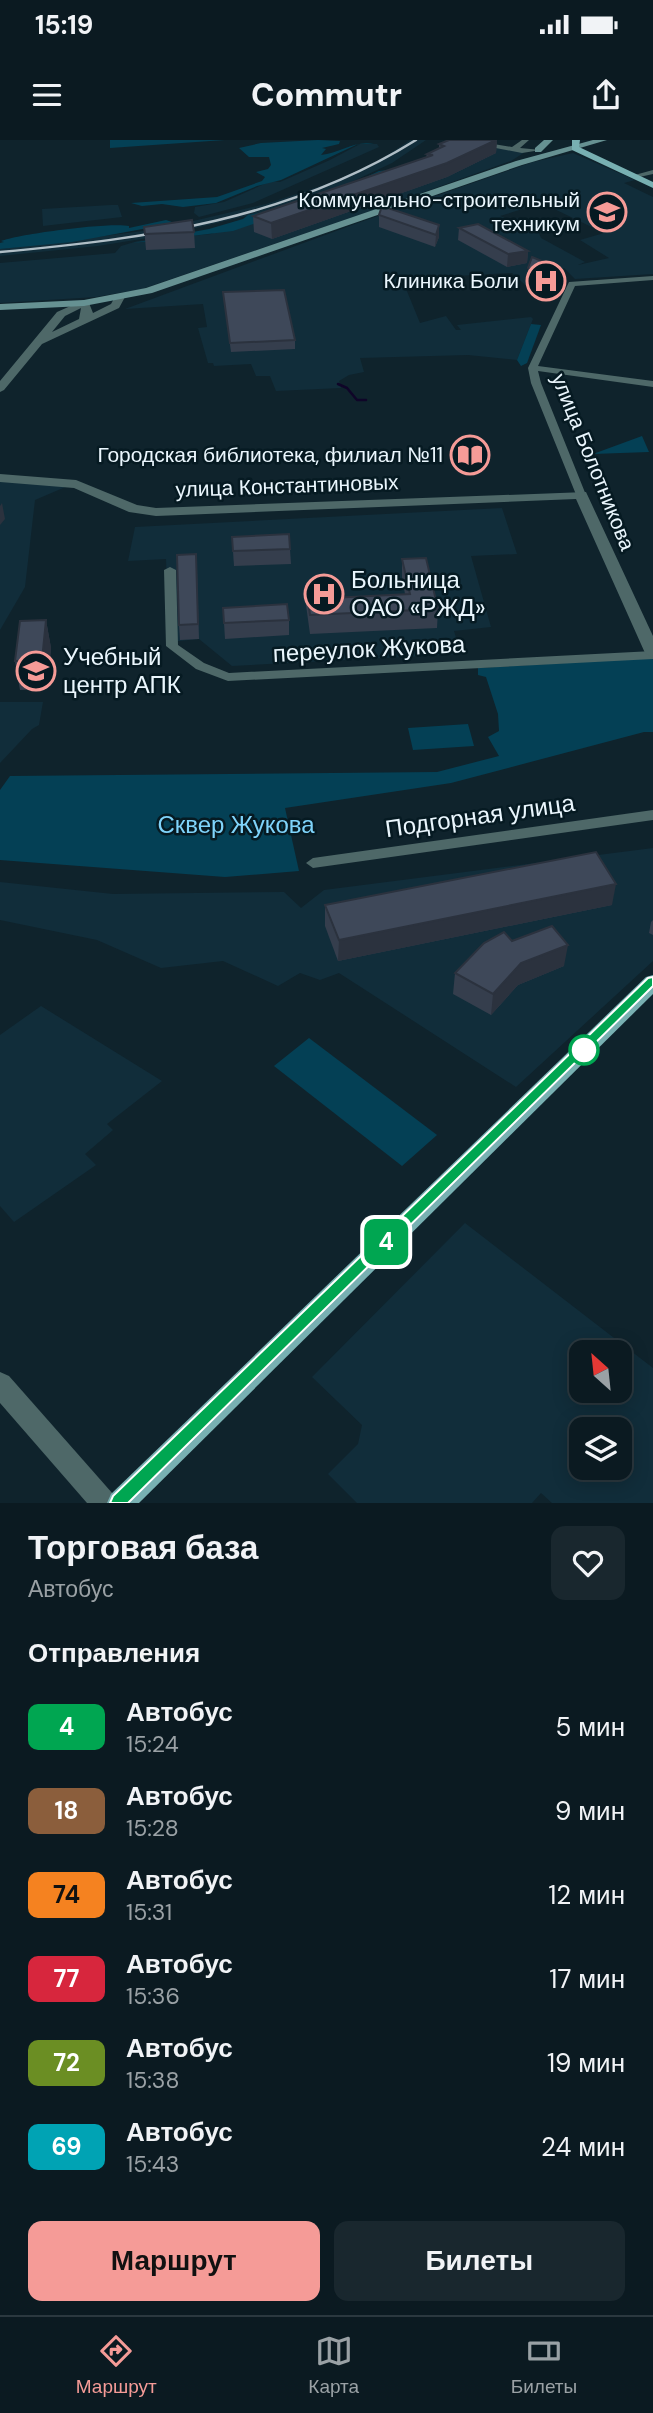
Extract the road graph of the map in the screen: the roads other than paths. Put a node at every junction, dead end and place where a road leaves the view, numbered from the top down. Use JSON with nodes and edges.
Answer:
{"nodes":[{"id":1,"x":457,"y":140,"type":"edge"},
{"id":2,"x":526,"y":140,"type":"edge"},
{"id":3,"x":549,"y":140,"type":"edge"},
{"id":4,"x":603,"y":140,"type":"edge"},
{"id":5,"x":578,"y":142,"type":"edge"},
{"id":6,"x":538,"y":149,"type":"junction"},
{"id":7,"x":522,"y":151,"type":"junction"},
{"id":8,"x":519,"y":163,"type":"junction"},
{"id":9,"x":653,"y":172,"type":"edge"},
{"id":10,"x":635,"y":176,"type":"junction"},
{"id":11,"x":653,"y":185,"type":"edge"},
{"id":12,"x":653,"y":278,"type":"edge"},
{"id":13,"x":120,"y":297,"type":"junction"},
{"id":14,"x":84,"y":303,"type":"junction"},
{"id":15,"x":51,"y":305,"type":"junction"},
{"id":16,"x":0,"y":307,"type":"edge"},
{"id":17,"x":58,"y":317,"type":"junction"},
{"id":18,"x":79,"y":322,"type":"junction"},
{"id":19,"x":36,"y":344,"type":"junction"},
{"id":20,"x":534,"y":368,"type":"junction"},
{"id":21,"x":653,"y":384,"type":"edge"},
{"id":22,"x":0,"y":388,"type":"edge"},
{"id":23,"x":0,"y":478,"type":"edge"},
{"id":24,"x":581,"y":495,"type":"junction"},
{"id":25,"x":170,"y":570,"type":"dead end"},
{"id":26,"x":653,"y":654,"type":"edge"},
{"id":27,"x":653,"y":815,"type":"edge"},
{"id":28,"x":313,"y":863,"type":"dead end"},
{"id":29,"x":653,"y":982,"type":"edge"},
{"id":30,"x":0,"y":1384,"type":"edge"},
{"id":31,"x":104,"y":1503,"type":"edge"},
{"id":32,"x":120,"y":1503,"type":"edge"}],
"edges":[{"from":1,"to":7,"type":"street"},
{"from":2,"to":7,"type":"street"},
{"from":3,"to":6,"type":"main road"},
{"from":4,"to":5,"type":"main road"},
{"from":5,"to":6,"type":"main road"},
{"from":5,"to":8,"type":"main road"},
{"from":5,"to":10,"type":"main road"},
{"from":6,"to":7,"type":"street"},
{"from":6,"to":8,"type":"main road"},
{"from":8,"to":13,"type":"main road"},
{"from":9,"to":10,"type":"street"},
{"from":10,"to":11,"type":"main road"},
{"from":12,"to":20,"type":"street","name":"улица Болотникова"},
{"from":13,"to":14,"type":"main road"},
{"from":13,"to":18,"type":"street"},
{"from":14,"to":15,"type":"main road"},
{"from":14,"to":17,"type":"street"},
{"from":14,"to":18,"type":"street"},
{"from":15,"to":16,"type":"main road"},
{"from":15,"to":17,"type":"street"},
{"from":17,"to":18,"type":"street"},
{"from":17,"to":19,"type":"street"},
{"from":18,"to":19,"type":"street"},
{"from":19,"to":22,"type":"street"},
{"from":20,"to":21,"type":"street"},
{"from":20,"to":24,"type":"street","name":"улица Болотникова"},
{"from":23,"to":24,"type":"street","name":"улица Константиновых"},
{"from":24,"to":26,"type":"street","name":"улица Болотникова"},
{"from":25,"to":26,"type":"street","name":"переулок Жукова"},
{"from":27,"to":28,"type":"street","name":"Подгорная улица"},
{"from":29,"to":32,"type":"main road"},
{"from":30,"to":31,"type":"street"}]}
